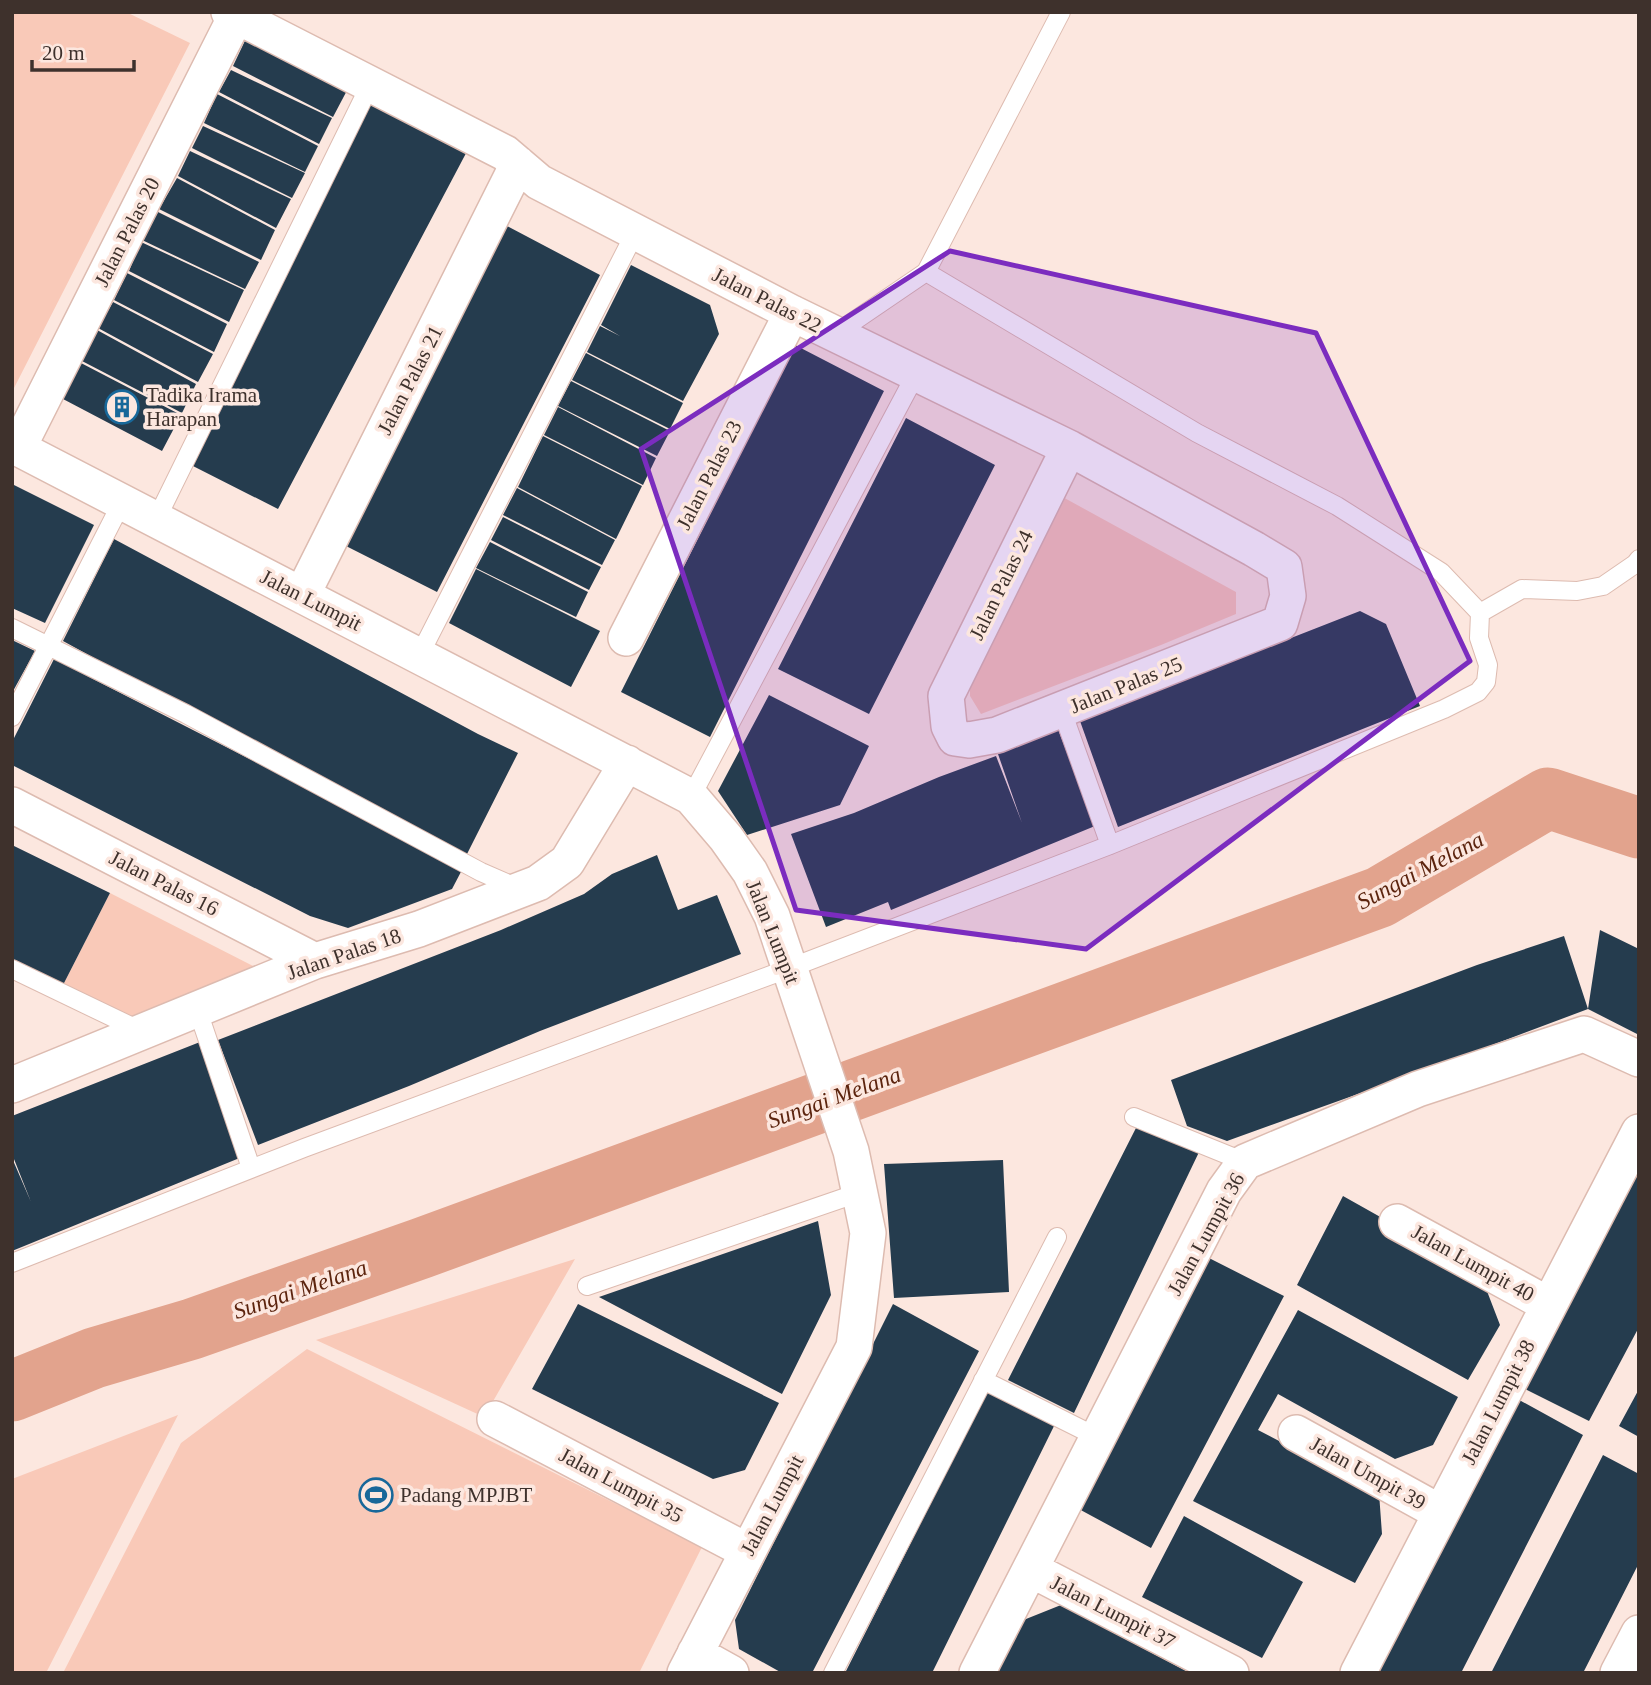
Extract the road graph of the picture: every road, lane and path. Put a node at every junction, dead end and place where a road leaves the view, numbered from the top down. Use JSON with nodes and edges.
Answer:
{"nodes":[{"id":1,"x":1061,"y":12,"type":"edge"},
{"id":2,"x":233,"y":14,"type":"edge"},
{"id":3,"x":371,"y":83,"type":"junction"},
{"id":4,"x":518,"y":164,"type":"junction"},
{"id":5,"x":636,"y":231,"type":"junction"},
{"id":6,"x":926,"y":272,"type":"junction"},
{"id":7,"x":792,"y":313,"type":"junction"},
{"id":8,"x":835,"y":334,"type":"junction"},
{"id":9,"x":916,"y":374,"type":"junction"},
{"id":10,"x":15,"y":447,"type":"edge"},
{"id":11,"x":1069,"y":448,"type":"junction"},
{"id":12,"x":122,"y":502,"type":"junction"},
{"id":13,"x":156,"y":520,"type":"junction"},
{"id":14,"x":1639,"y":559,"type":"edge"},
{"id":15,"x":302,"y":595,"type":"junction"},
{"id":16,"x":1288,"y":596,"type":"joint"},
{"id":17,"x":1480,"y":613,"type":"junction"},
{"id":18,"x":12,"y":628,"type":"edge"},
{"id":19,"x":626,"y":638,"type":"dead end"},
{"id":20,"x":48,"y":646,"type":"junction"},
{"id":21,"x":419,"y":656,"type":"junction"},
{"id":22,"x":1062,"y":710,"type":"junction"},
{"id":23,"x":12,"y":717,"type":"edge"},
{"id":24,"x":949,"y":726,"type":"joint"},
{"id":25,"x":627,"y":764,"type":"junction"},
{"id":26,"x":691,"y":797,"type":"junction"},
{"id":27,"x":12,"y":805,"type":"edge"},
{"id":28,"x":1110,"y":845,"type":"junction"},
{"id":29,"x":520,"y":889,"type":"junction"},
{"id":30,"x":315,"y":961,"type":"junction"},
{"id":31,"x":790,"y":968,"type":"junction"},
{"id":32,"x":12,"y":969,"type":"edge"},
{"id":33,"x":198,"y":1011,"type":"junction"},
{"id":34,"x":142,"y":1032,"type":"junction"},
{"id":35,"x":1639,"y":1059,"type":"edge"},
{"id":36,"x":12,"y":1085,"type":"edge"},
{"id":37,"x":1135,"y":1117,"type":"dead end"},
{"id":38,"x":1639,"y":1132,"type":"edge"},
{"id":39,"x":1245,"y":1162,"type":"junction"},
{"id":40,"x":251,"y":1168,"type":"junction"},
{"id":41,"x":858,"y":1192,"type":"junction"},
{"id":42,"x":1397,"y":1222,"type":"dead end"},
{"id":43,"x":1057,"y":1237,"type":"dead end"},
{"id":44,"x":12,"y":1263,"type":"edge"},
{"id":45,"x":587,"y":1286,"type":"dead end"},
{"id":46,"x":1549,"y":1305,"type":"junction"},
{"id":47,"x":983,"y":1380,"type":"junction"},
{"id":48,"x":495,"y":1419,"type":"dead end"},
{"id":49,"x":1296,"y":1433,"type":"dead end"},
{"id":50,"x":1099,"y":1438,"type":"junction"},
{"id":51,"x":1441,"y":1513,"type":"junction"},
{"id":52,"x":747,"y":1551,"type":"junction"},
{"id":53,"x":1032,"y":1570,"type":"junction"},
{"id":54,"x":1639,"y":1633,"type":"edge"},
{"id":55,"x":690,"y":1663,"type":"edge"},
{"id":56,"x":731,"y":1673,"type":"edge"},
{"id":57,"x":833,"y":1673,"type":"edge"},
{"id":58,"x":977,"y":1673,"type":"edge"},
{"id":59,"x":1231,"y":1673,"type":"edge"},
{"id":60,"x":1358,"y":1673,"type":"edge"},
{"id":61,"x":1618,"y":1673,"type":"edge"}],
"edges":[{"from":1,"to":6,"type":"lane"},
{"from":2,"to":3,"type":"street","name":"Jalan Palas 22"},
{"from":2,"to":10,"type":"street","name":"Jalan Palas 20"},
{"from":3,"to":4,"type":"street","name":"Jalan Palas 22"},
{"from":3,"to":13,"type":"lane"},
{"from":4,"to":5,"type":"street","name":"Jalan Palas 22"},
{"from":4,"to":15,"type":"street","name":"Jalan Palas 21"},
{"from":5,"to":7,"type":"street","name":"Jalan Palas 22"},
{"from":5,"to":21,"type":"lane"},
{"from":6,"to":8,"type":"lane"},
{"from":6,"to":17,"type":"lane"},
{"from":7,"to":8,"type":"street","name":"Jalan Palas 22"},
{"from":7,"to":19,"type":"street","name":"Jalan Palas 23"},
{"from":8,"to":9,"type":"street","name":"Jalan Palas 22"},
{"from":9,"to":11,"type":"street","name":"Jalan Palas 22"},
{"from":9,"to":26,"type":"lane"},
{"from":10,"to":12,"type":"street","name":"Jalan Lumpit"},
{"from":11,"to":16,"type":"street","name":"Jalan Palas 22"},
{"from":11,"to":24,"type":"street","name":"Jalan Palas 24"},
{"from":12,"to":13,"type":"street","name":"Jalan Lumpit"},
{"from":12,"to":20,"type":"lane"},
{"from":13,"to":15,"type":"street","name":"Jalan Lumpit"},
{"from":14,"to":17,"type":"lane"},
{"from":15,"to":21,"type":"street","name":"Jalan Lumpit"},
{"from":16,"to":22,"type":"street","name":"Jalan Palas 25"},
{"from":17,"to":28,"type":"lane"},
{"from":18,"to":20,"type":"lane"},
{"from":20,"to":23,"type":"lane"},
{"from":20,"to":29,"type":"lane"},
{"from":21,"to":25,"type":"street","name":"Jalan Lumpit"},
{"from":22,"to":24,"type":"street","name":"Jalan Palas 25"},
{"from":22,"to":28,"type":"lane"},
{"from":25,"to":26,"type":"street","name":"Jalan Lumpit"},
{"from":25,"to":29,"type":"street","name":"Jalan Palas 18"},
{"from":26,"to":31,"type":"street","name":"Jalan Lumpit"},
{"from":27,"to":30,"type":"street","name":"Jalan Palas 16"},
{"from":28,"to":31,"type":"lane"},
{"from":29,"to":30,"type":"street","name":"Jalan Palas 18"},
{"from":30,"to":33,"type":"street","name":"Jalan Palas 18"},
{"from":31,"to":40,"type":"lane"},
{"from":31,"to":41,"type":"street","name":"Jalan Lumpit"},
{"from":32,"to":34,"type":"lane"},
{"from":33,"to":34,"type":"street","name":"Jalan Palas 18"},
{"from":33,"to":40,"type":"lane"},
{"from":34,"to":36,"type":"street","name":"Jalan Palas 18"},
{"from":35,"to":39,"type":"street","name":"Jalan Lumpit 36"},
{"from":37,"to":39,"type":"lane"},
{"from":38,"to":46,"type":"street","name":"Jalan Lumpit 38"},
{"from":39,"to":50,"type":"street","name":"Jalan Lumpit 36"},
{"from":40,"to":44,"type":"lane"},
{"from":41,"to":45,"type":"lane"},
{"from":41,"to":52,"type":"street","name":"Jalan Lumpit"},
{"from":42,"to":46,"type":"street","name":"Jalan Lumpit 40"},
{"from":43,"to":47,"type":"lane"},
{"from":46,"to":51,"type":"street","name":"Jalan Lumpit 38"},
{"from":47,"to":50,"type":"lane"},
{"from":47,"to":57,"type":"lane"},
{"from":48,"to":52,"type":"street","name":"Jalan Lumpit 35"},
{"from":49,"to":51,"type":"street","name":"Jalan Umpit 39"},
{"from":50,"to":53,"type":"street","name":"Jalan Lumpit 36"},
{"from":51,"to":60,"type":"street","name":"Jalan Lumpit 38"},
{"from":52,"to":55,"type":"street","name":"Jalan Lumpit"},
{"from":53,"to":58,"type":"street","name":"Jalan Lumpit 36"},
{"from":53,"to":59,"type":"street","name":"Jalan Lumpit 37"},
{"from":54,"to":61,"type":"street"},
{"from":55,"to":56,"type":"street"}]}
